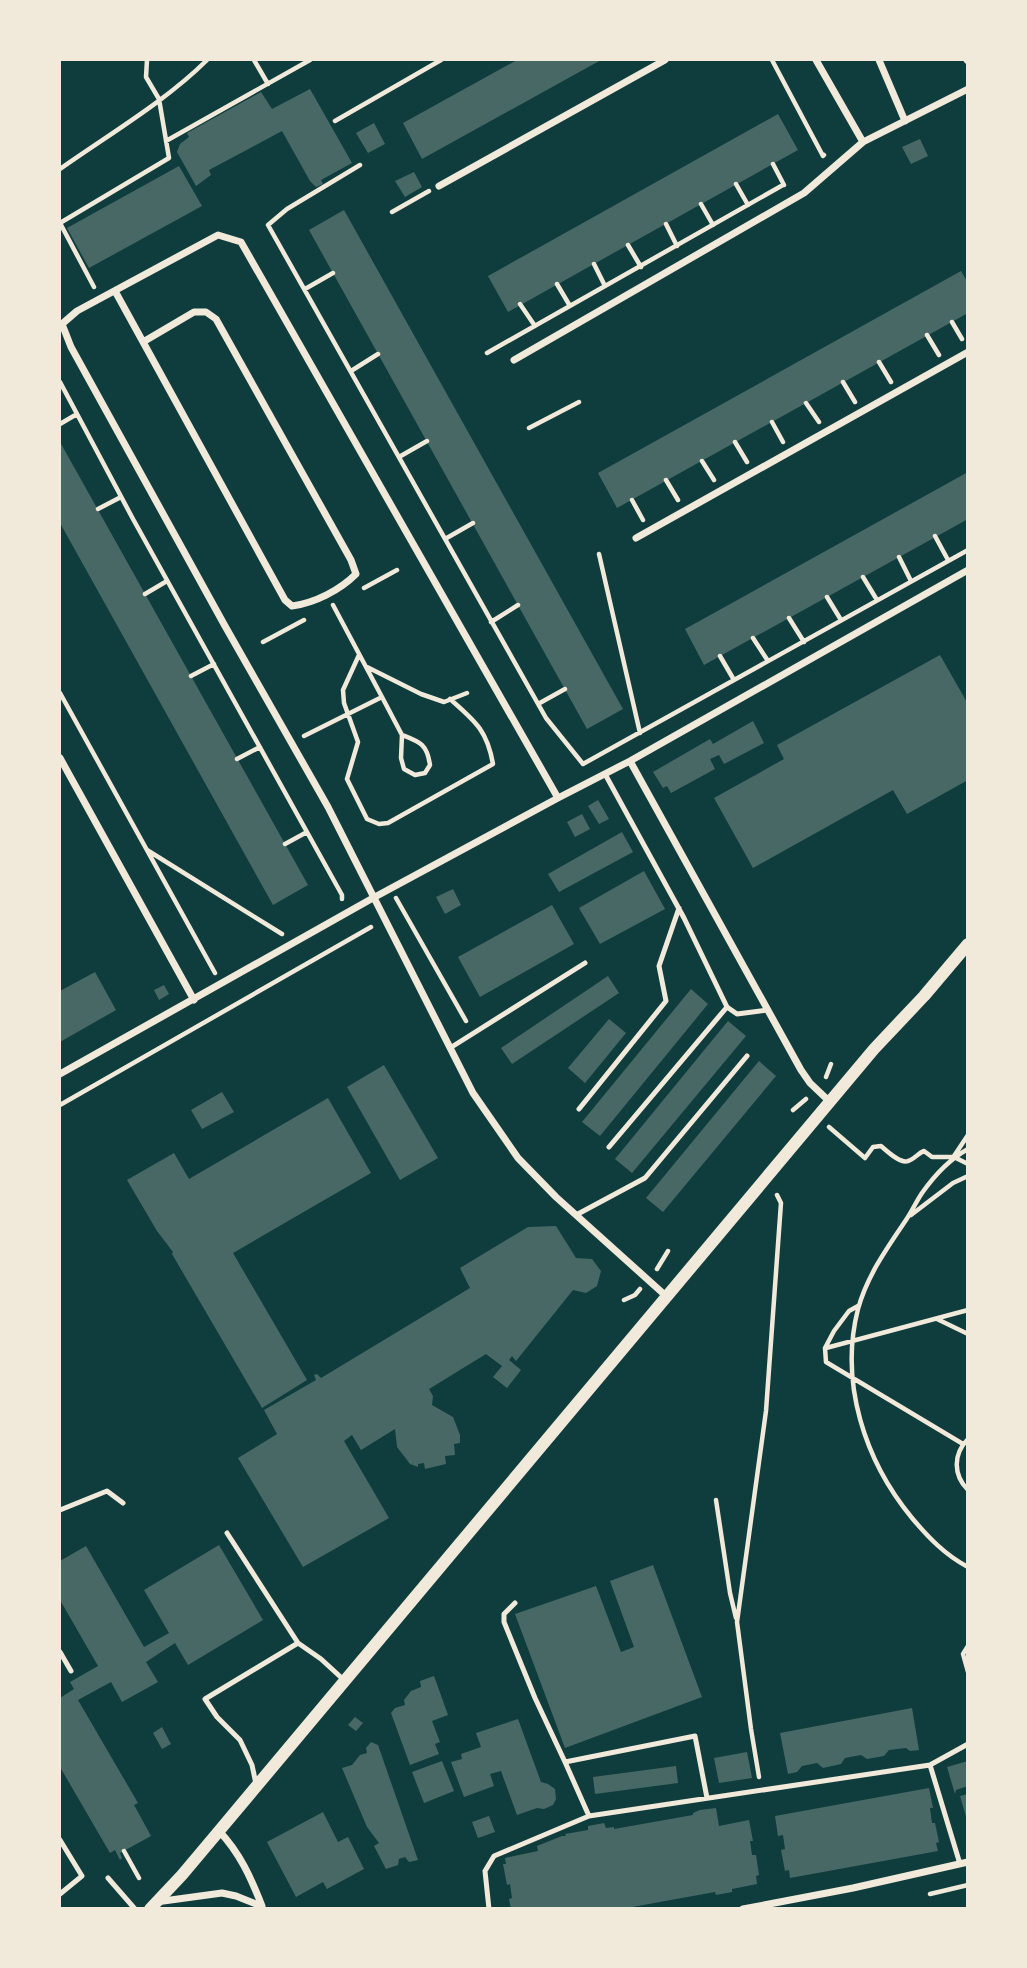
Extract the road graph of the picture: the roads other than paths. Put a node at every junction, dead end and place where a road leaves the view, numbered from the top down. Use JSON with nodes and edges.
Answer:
{"nodes":[{"id":1,"x":665,"y":60,"type":"edge"},
{"id":2,"x":816,"y":60,"type":"edge"},
{"id":3,"x":879,"y":60,"type":"edge"},
{"id":4,"x":968,"y":89,"type":"edge"},
{"id":5,"x":905,"y":121,"type":"junction"},
{"id":6,"x":863,"y":142,"type":"junction"},
{"id":7,"x":439,"y":186,"type":"road end"},
{"id":8,"x":115,"y":291,"type":"junction"},
{"id":9,"x":143,"y":342,"type":"junction"},
{"id":10,"x":968,"y":352,"type":"edge"},
{"id":11,"x":514,"y":360,"type":"dead end"},
{"id":12,"x":636,"y":538,"type":"dead end"},
{"id":13,"x":968,"y":570,"type":"edge"},
{"id":14,"x":60,"y":758,"type":"edge"},
{"id":15,"x":630,"y":761,"type":"junction"},
{"id":16,"x":605,"y":774,"type":"junction"},
{"id":17,"x":558,"y":798,"type":"junction"},
{"id":18,"x":373,"y":898,"type":"junction"},
{"id":19,"x":679,"y":908,"type":"junction"},
{"id":20,"x":968,"y":944,"type":"edge"},
{"id":21,"x":585,"y":963,"type":"dead end"},
{"id":22,"x":194,"y":1000,"type":"junction"},
{"id":23,"x":727,"y":1007,"type":"junction"},
{"id":24,"x":768,"y":1010,"type":"junction"},
{"id":25,"x":450,"y":1048,"type":"junction"},
{"id":26,"x":747,"y":1056,"type":"dead end"},
{"id":27,"x":60,"y":1074,"type":"edge"},
{"id":28,"x":830,"y":1101,"type":"junction"},
{"id":29,"x":579,"y":1109,"type":"dead end"},
{"id":30,"x":609,"y":1147,"type":"dead end"},
{"id":31,"x":576,"y":1215,"type":"junction"},
{"id":32,"x":666,"y":1296,"type":"junction"},
{"id":33,"x":123,"y":1503,"type":"dead end"},
{"id":34,"x":60,"y":1510,"type":"edge"},
{"id":35,"x":228,"y":1533,"type":"dead end"},
{"id":36,"x":515,"y":1602,"type":"dead end"},
{"id":37,"x":298,"y":1643,"type":"junction"},
{"id":38,"x":60,"y":1652,"type":"edge"},
{"id":39,"x":71,"y":1671,"type":"dead end"},
{"id":40,"x":345,"y":1681,"type":"junction"},
{"id":41,"x":968,"y":1744,"type":"edge"},
{"id":42,"x":565,"y":1762,"type":"junction"},
{"id":43,"x":930,"y":1765,"type":"junction"},
{"id":44,"x":257,"y":1787,"type":"junction"},
{"id":45,"x":707,"y":1798,"type":"junction"},
{"id":46,"x":589,"y":1816,"type":"junction"},
{"id":47,"x":219,"y":1831,"type":"junction"},
{"id":48,"x":60,"y":1840,"type":"edge"},
{"id":49,"x":964,"y":1863,"type":"edge"},
{"id":50,"x":108,"y":1878,"type":"dead end"},
{"id":51,"x":60,"y":1894,"type":"edge"},
{"id":52,"x":153,"y":1905,"type":"edge"},
{"id":53,"x":262,"y":1907,"type":"edge"},
{"id":54,"x":135,"y":1909,"type":"edge"},
{"id":55,"x":489,"y":1909,"type":"edge"},
{"id":56,"x":743,"y":1909,"type":"edge"}],
"edges":[{"from":1,"to":7,"type":"street"},
{"from":2,"to":6,"type":"street"},
{"from":3,"to":5,"type":"street"},
{"from":4,"to":5,"type":"street"},
{"from":5,"to":6,"type":"street"},
{"from":6,"to":11,"type":"street"},
{"from":8,"to":9,"type":"street"},
{"from":8,"to":17,"type":"street"},
{"from":8,"to":18,"type":"street"},
{"from":9,"to":9,"type":"street"},
{"from":10,"to":12,"type":"street"},
{"from":13,"to":15,"type":"street"},
{"from":14,"to":22,"type":"street"},
{"from":15,"to":16,"type":"street"},
{"from":15,"to":24,"type":"street"},
{"from":16,"to":17,"type":"street"},
{"from":16,"to":19,"type":"lane"},
{"from":17,"to":18,"type":"street"},
{"from":18,"to":22,"type":"street"},
{"from":18,"to":25,"type":"street"},
{"from":19,"to":23,"type":"lane"},
{"from":19,"to":29,"type":"lane"},
{"from":20,"to":28,"type":"street"},
{"from":21,"to":25,"type":"lane"},
{"from":22,"to":27,"type":"street"},
{"from":23,"to":24,"type":"lane"},
{"from":23,"to":30,"type":"lane"},
{"from":24,"to":28,"type":"street"},
{"from":25,"to":31,"type":"street"},
{"from":26,"to":31,"type":"lane"},
{"from":28,"to":32,"type":"street"},
{"from":31,"to":32,"type":"street"},
{"from":32,"to":40,"type":"street"},
{"from":33,"to":34,"type":"lane"},
{"from":35,"to":37,"type":"lane"},
{"from":36,"to":42,"type":"lane"},
{"from":37,"to":40,"type":"lane"},
{"from":37,"to":44,"type":"lane"},
{"from":38,"to":39,"type":"lane"},
{"from":40,"to":44,"type":"street"},
{"from":41,"to":43,"type":"lane"},
{"from":42,"to":45,"type":"lane"},
{"from":42,"to":46,"type":"lane"},
{"from":43,"to":45,"type":"lane"},
{"from":43,"to":49,"type":"lane"},
{"from":44,"to":47,"type":"street"},
{"from":45,"to":46,"type":"lane"},
{"from":46,"to":55,"type":"lane"},
{"from":47,"to":52,"type":"street"},
{"from":47,"to":53,"type":"street"},
{"from":48,"to":51,"type":"lane"},
{"from":49,"to":56,"type":"street"},
{"from":50,"to":54,"type":"lane"},
{"from":52,"to":53,"type":"street"}]}
